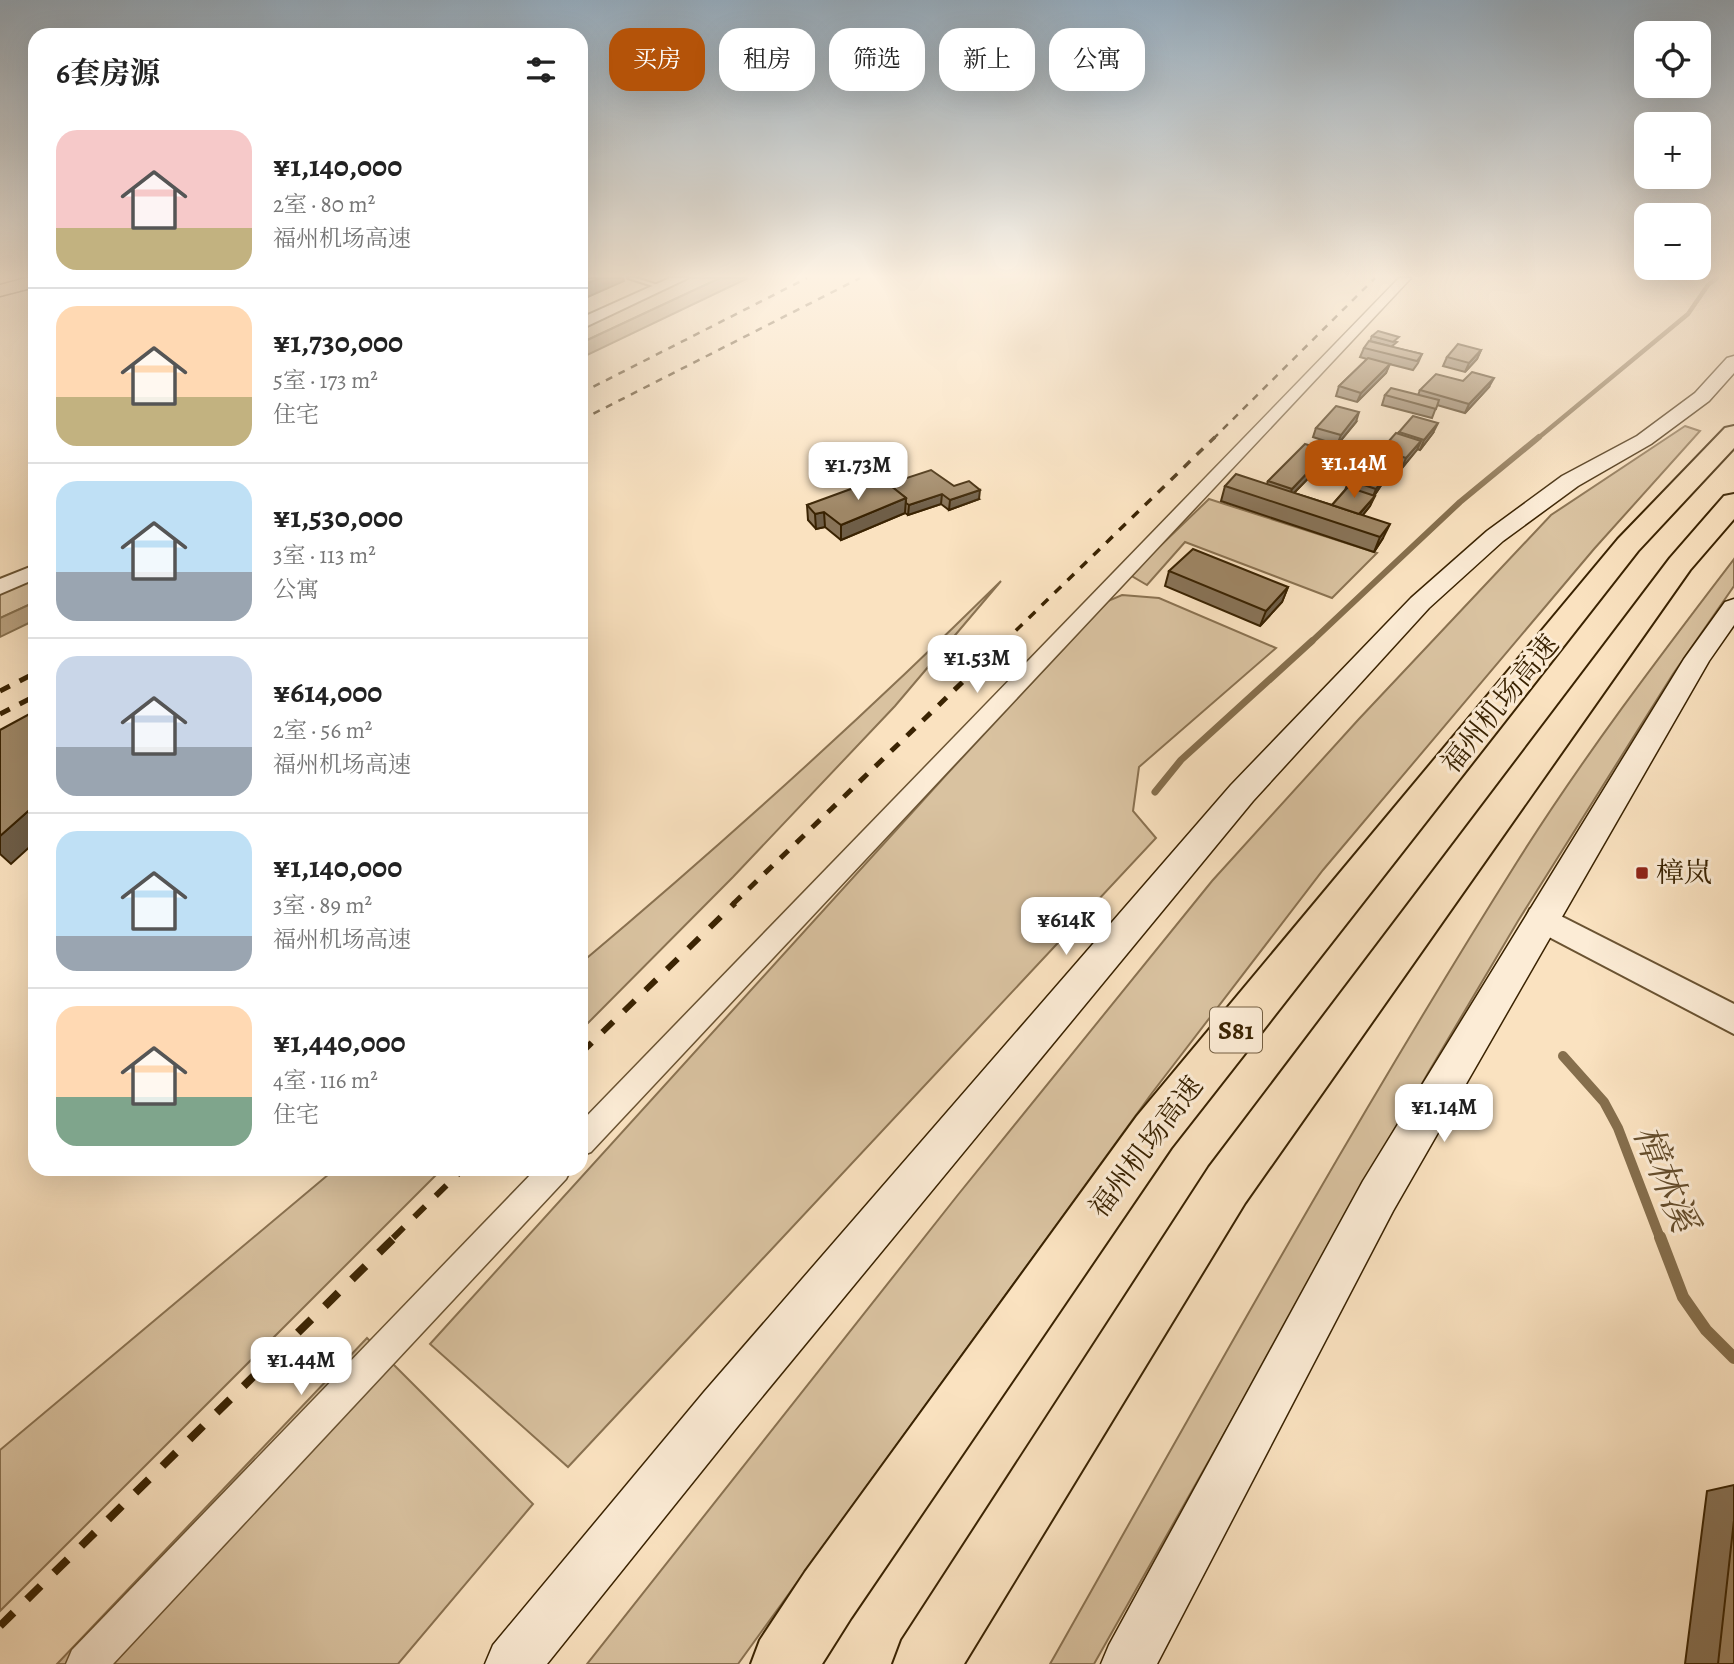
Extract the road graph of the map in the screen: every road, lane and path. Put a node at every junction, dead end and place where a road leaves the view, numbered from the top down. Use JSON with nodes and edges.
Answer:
{"nodes":[{"id":1,"x":1331,"y":356,"type":"edge"},
{"id":2,"x":1734,"y":362,"type":"edge"},
{"id":3,"x":1734,"y":433,"type":"edge"},
{"id":4,"x":1734,"y":502,"type":"edge"},
{"id":5,"x":28,"y":574,"type":"edge"},
{"id":6,"x":0,"y":587,"type":"edge"},
{"id":7,"x":1734,"y":607,"type":"edge"},
{"id":8,"x":1541,"y":918,"type":"junction"},
{"id":9,"x":1734,"y":1020,"type":"edge"},
{"id":10,"x":588,"y":1135,"type":"edge"},
{"id":11,"x":549,"y":1176,"type":"edge"},
{"id":12,"x":86,"y":1664,"type":"edge"},
{"id":13,"x":512,"y":1664,"type":"edge"},
{"id":14,"x":784,"y":1664,"type":"edge"},
{"id":15,"x":926,"y":1664,"type":"edge"},
{"id":16,"x":1128,"y":1664,"type":"edge"}],
"edges":[{"from":1,"to":10,"type":"street"},
{"from":2,"to":13,"type":"main road"},
{"from":3,"to":14,"type":"highway","name":"福州机场高速","number":"S81"},
{"from":4,"to":15,"type":"highway"},
{"from":5,"to":6,"type":"street"},
{"from":7,"to":8,"type":"main road"},
{"from":8,"to":9,"type":"street"},
{"from":8,"to":16,"type":"main road"},
{"from":11,"to":12,"type":"street"}]}
